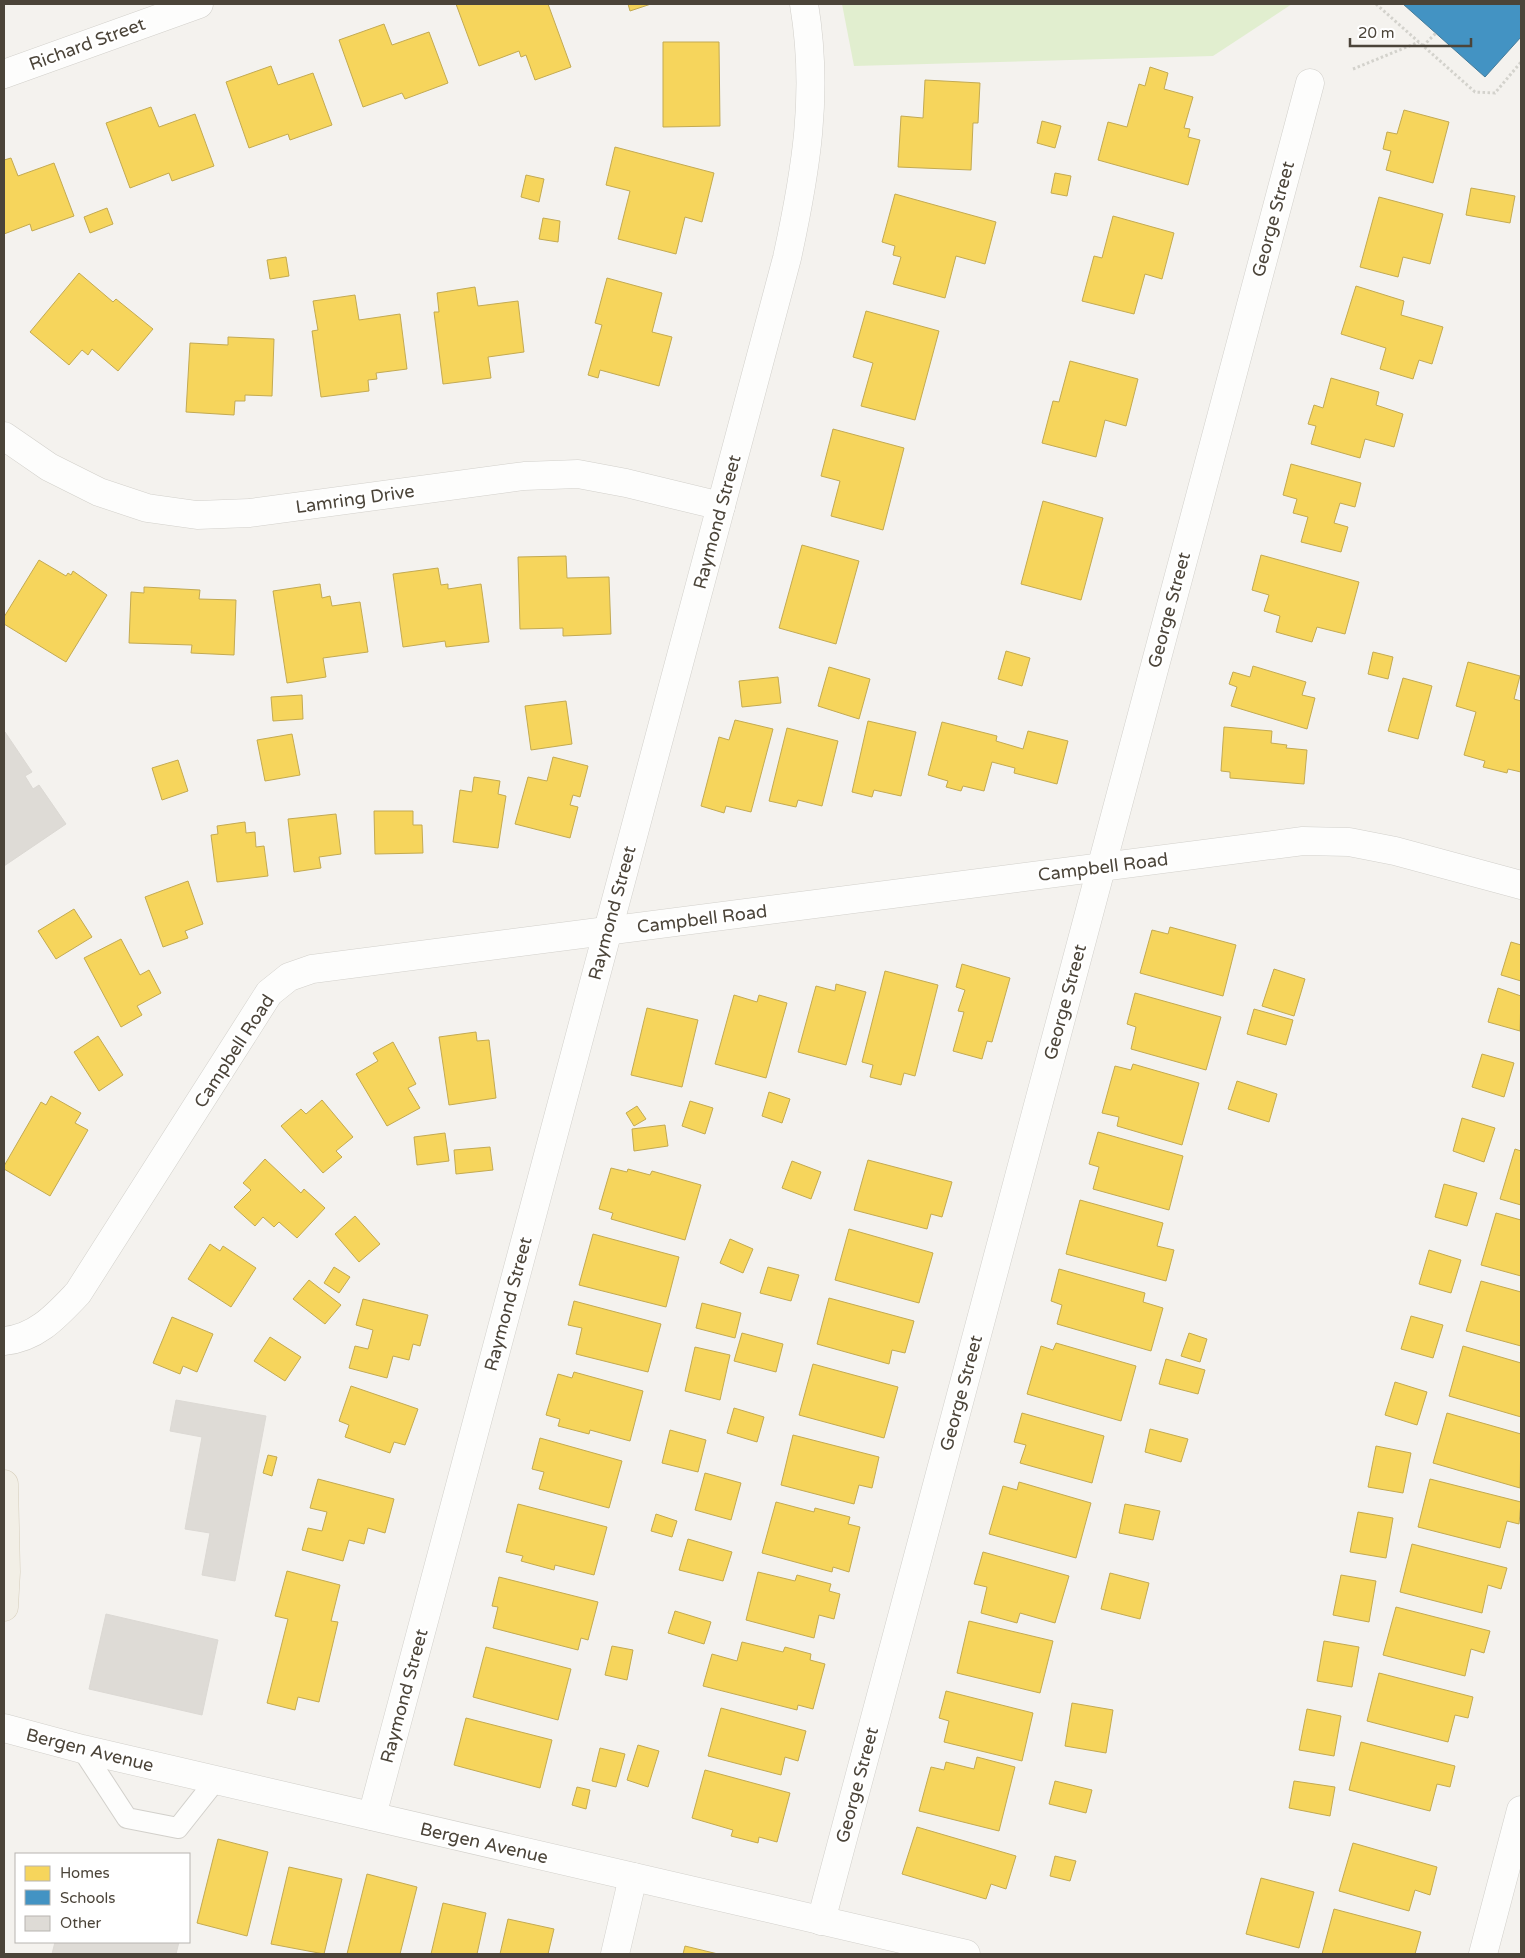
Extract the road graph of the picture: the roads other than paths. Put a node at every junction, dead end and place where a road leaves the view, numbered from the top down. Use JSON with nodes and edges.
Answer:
{"nodes":[{"id":1,"x":199,"y":4,"type":"edge"},
{"id":2,"x":804,"y":4,"type":"edge"},
{"id":3,"x":4,"y":74,"type":"edge"},
{"id":4,"x":1310,"y":83,"type":"dead end"},
{"id":5,"x":4,"y":436,"type":"edge"},
{"id":6,"x":721,"y":506,"type":"junction"},
{"id":7,"x":1101,"y":867,"type":"junction"},
{"id":8,"x":1521,"y":885,"type":"edge"},
{"id":9,"x":607,"y":931,"type":"junction"},
{"id":10,"x":4,"y":1341,"type":"edge"},
{"id":11,"x":4,"y":1484,"type":"edge"},
{"id":12,"x":4,"y":1607,"type":"edge"},
{"id":13,"x":4,"y":1728,"type":"edge"},
{"id":14,"x":82,"y":1749,"type":"junction"},
{"id":15,"x":216,"y":1780,"type":"junction"},
{"id":16,"x":1521,"y":1810,"type":"edge"},
{"id":17,"x":372,"y":1816,"type":"junction"},
{"id":18,"x":633,"y":1877,"type":"junction"},
{"id":19,"x":820,"y":1921,"type":"junction"},
{"id":20,"x":614,"y":1954,"type":"edge"},
{"id":21,"x":966,"y":1954,"type":"edge"},
{"id":22,"x":1483,"y":1954,"type":"edge"}],
"edges":[{"from":1,"to":3,"type":"street","name":"Richard Street"},
{"from":2,"to":6,"type":"street","name":"Raymond Street"},
{"from":4,"to":7,"type":"street","name":"George Street"},
{"from":5,"to":6,"type":"street","name":"Lamring Drive"},
{"from":6,"to":9,"type":"street","name":"Raymond Street"},
{"from":7,"to":8,"type":"street","name":"Campbell Road"},
{"from":7,"to":9,"type":"street","name":"Campbell Road"},
{"from":7,"to":19,"type":"street","name":"George Street"},
{"from":9,"to":10,"type":"street","name":"Campbell Road"},
{"from":9,"to":17,"type":"street","name":"Raymond Street"},
{"from":11,"to":12,"type":"main road"},
{"from":13,"to":14,"type":"street","name":"Bergen Avenue"},
{"from":14,"to":15,"type":"street","name":"Bergen Avenue"},
{"from":14,"to":15,"type":"lane"},
{"from":15,"to":17,"type":"street","name":"Bergen Avenue"},
{"from":16,"to":22,"type":"street"},
{"from":17,"to":18,"type":"street","name":"Bergen Avenue"},
{"from":18,"to":19,"type":"street","name":"Bergen Avenue"},
{"from":18,"to":20,"type":"street"},
{"from":19,"to":21,"type":"street","name":"Bergen Avenue"}]}
